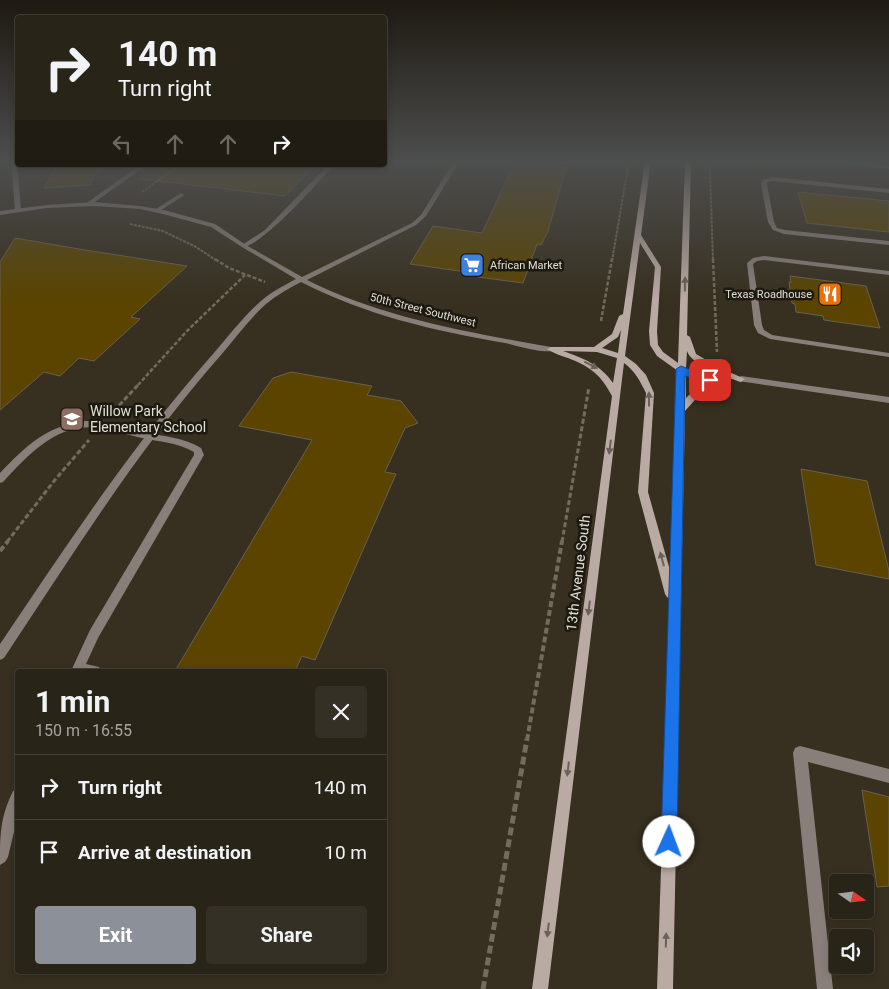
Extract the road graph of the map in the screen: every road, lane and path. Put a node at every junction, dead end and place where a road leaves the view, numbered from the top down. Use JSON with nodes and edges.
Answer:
{"nodes":[{"id":1,"x":47,"y":207,"type":"edge"},
{"id":2,"x":144,"y":207,"type":"edge"},
{"id":3,"x":164,"y":207,"type":"edge"},
{"id":4,"x":291,"y":207,"type":"edge"},
{"id":5,"x":428,"y":207,"type":"edge"},
{"id":6,"x":621,"y":207,"type":"edge"},
{"id":7,"x":642,"y":207,"type":"edge"},
{"id":8,"x":687,"y":207,"type":"edge"},
{"id":9,"x":711,"y":207,"type":"edge"},
{"id":10,"x":768,"y":207,"type":"edge"},
{"id":11,"x":18,"y":210,"type":"joint"},
{"id":12,"x":160,"y":210,"type":"junction"},
{"id":13,"x":0,"y":213,"type":"edge"},
{"id":14,"x":122,"y":223,"type":"dead end"},
{"id":15,"x":638,"y":235,"type":"junction"},
{"id":16,"x":889,"y":243,"type":"edge"},
{"id":17,"x":244,"y":246,"type":"junction"},
{"id":18,"x":889,"y":273,"type":"edge"},
{"id":19,"x":245,"y":275,"type":"junction"},
{"id":20,"x":302,"y":278,"type":"junction"},
{"id":21,"x":267,"y":283,"type":"dead end"},
{"id":22,"x":629,"y":304,"type":"junction"},
{"id":23,"x":600,"y":328,"type":"dead end"},
{"id":24,"x":684,"y":332,"type":"junction"},
{"id":25,"x":597,"y":348,"type":"junction"},
{"id":26,"x":551,"y":349,"type":"junction"},
{"id":27,"x":889,"y":354,"type":"edge"},
{"id":28,"x":621,"y":357,"type":"junction"},
{"id":29,"x":717,"y":360,"type":"dead end"},
{"id":30,"x":681,"y":369,"type":"junction"},
{"id":31,"x":741,"y":379,"type":"junction"},
{"id":32,"x":718,"y":382,"type":"junction"},
{"id":33,"x":590,"y":384,"type":"dead end"},
{"id":34,"x":616,"y":398,"type":"junction"},
{"id":35,"x":889,"y":400,"type":"edge"},
{"id":36,"x":113,"y":412,"type":"dead end"},
{"id":37,"x":680,"y":413,"type":"junction"},
{"id":38,"x":150,"y":436,"type":"junction"},
{"id":39,"x":86,"y":444,"type":"dead end"},
{"id":40,"x":0,"y":479,"type":"edge"},
{"id":41,"x":0,"y":551,"type":"edge"},
{"id":42,"x":675,"y":606,"type":"junction"},
{"id":43,"x":0,"y":654,"type":"edge"},
{"id":44,"x":77,"y":669,"type":"edge"},
{"id":45,"x":889,"y":776,"type":"edge"},
{"id":46,"x":15,"y":802,"type":"edge"},
{"id":47,"x":0,"y":857,"type":"edge"},
{"id":48,"x":482,"y":989,"type":"edge"},
{"id":49,"x":540,"y":989,"type":"edge"},
{"id":50,"x":665,"y":989,"type":"edge"},
{"id":51,"x":825,"y":989,"type":"edge"}],
"edges":[{"from":1,"to":11,"type":"street","name":"50th Street Southwest"},
{"from":2,"to":12,"type":"street","name":"50th Street Southwest"},
{"from":3,"to":12,"type":"street"},
{"from":4,"to":17,"type":"street"},
{"from":5,"to":20,"type":"street"},
{"from":6,"to":23,"type":"path"},
{"from":7,"to":15,"type":"main road","name":"13th Avenue South"},
{"from":24,"to":8,"type":"main road","one_way":true},
{"from":9,"to":29,"type":"path"},
{"from":10,"to":16,"type":"street"},
{"from":11,"to":13,"type":"street","name":"50th Street Southwest"},
{"from":12,"to":17,"type":"street","name":"50th Street Southwest"},
{"from":14,"to":19,"type":"path"},
{"from":15,"to":22,"type":"main road","name":"13th Avenue South"},
{"from":15,"to":30,"type":"main road"},
{"from":17,"to":20,"type":"street","name":"50th Street Southwest"},
{"from":18,"to":27,"type":"street"},
{"from":19,"to":21,"type":"path"},
{"from":19,"to":36,"type":"path"},
{"from":20,"to":26,"type":"street","name":"50th Street Southwest"},
{"from":20,"to":38,"type":"street"},
{"from":22,"to":25,"type":"main road"},
{"from":22,"to":28,"type":"main road","name":"13th Avenue South"},
{"from":24,"to":30,"type":"main road"},
{"from":24,"to":31,"type":"main road"},
{"from":25,"to":26,"type":"main road"},
{"from":25,"to":28,"type":"main road"},
{"from":26,"to":34,"type":"main road","one_way":true},
{"from":28,"to":34,"type":"main road","name":"13th Avenue South"},
{"from":42,"to":28,"type":"main road","one_way":true},
{"from":30,"to":32,"type":"main road"},
{"from":30,"to":37,"type":"main road"},
{"from":31,"to":32,"type":"main road"},
{"from":31,"to":35,"type":"street"},
{"from":32,"to":37,"type":"main road"},
{"from":33,"to":48,"type":"path"},
{"from":34,"to":49,"type":"main road","name":"13th Avenue South","one_way":true},
{"from":37,"to":42,"type":"main road"},
{"from":38,"to":40,"type":"street"},
{"from":38,"to":43,"type":"street"},
{"from":38,"to":44,"type":"street"},
{"from":39,"to":41,"type":"path"},
{"from":50,"to":42,"type":"main road","one_way":true},
{"from":45,"to":51,"type":"street"},
{"from":46,"to":47,"type":"street"}]}
